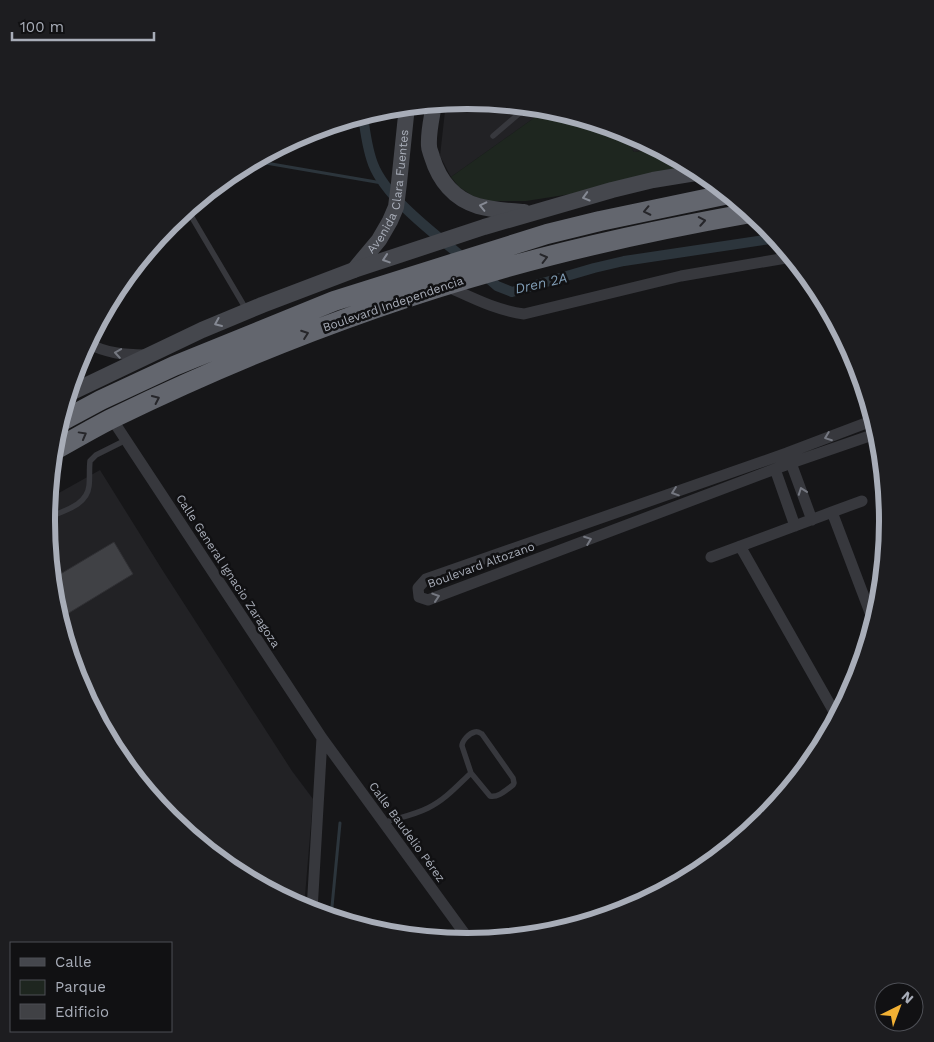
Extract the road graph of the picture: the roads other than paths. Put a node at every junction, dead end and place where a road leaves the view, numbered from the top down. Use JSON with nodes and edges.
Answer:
{"nodes":[{"id":1,"x":433,"y":111,"type":"edge"},
{"id":2,"x":520,"y":113,"type":"edge"},
{"id":3,"x":406,"y":114,"type":"edge"},
{"id":4,"x":493,"y":136,"type":"dead end"},
{"id":5,"x":689,"y":174,"type":"edge"},
{"id":6,"x":720,"y":196,"type":"edge"},
{"id":7,"x":531,"y":213,"type":"junction"},
{"id":8,"x":742,"y":214,"type":"edge"},
{"id":9,"x":191,"y":215,"type":"edge"},
{"id":10,"x":785,"y":258,"type":"edge"},
{"id":11,"x":354,"y":270,"type":"junction"},
{"id":12,"x":446,"y":286,"type":"junction"},
{"id":13,"x":247,"y":311,"type":"junction"},
{"id":14,"x":94,"y":346,"type":"edge"},
{"id":15,"x":150,"y":354,"type":"junction"},
{"id":16,"x":77,"y":390,"type":"edge"},
{"id":17,"x":68,"y":418,"type":"edge"},
{"id":18,"x":112,"y":419,"type":"junction"},
{"id":19,"x":867,"y":423,"type":"edge"},
{"id":20,"x":870,"y":436,"type":"edge"},
{"id":21,"x":126,"y":440,"type":"junction"},
{"id":22,"x":62,"y":446,"type":"edge"},
{"id":23,"x":792,"y":463,"type":"junction"},
{"id":24,"x":775,"y":469,"type":"junction"},
{"id":25,"x":862,"y":502,"type":"dead end"},
{"id":26,"x":832,"y":512,"type":"junction"},
{"id":27,"x":55,"y":514,"type":"edge"},
{"id":28,"x":812,"y":520,"type":"junction"},
{"id":29,"x":795,"y":526,"type":"junction"},
{"id":30,"x":740,"y":546,"type":"junction"},
{"id":31,"x":711,"y":557,"type":"dead end"},
{"id":32,"x":869,"y":610,"type":"edge"},
{"id":33,"x":833,"y":710,"type":"edge"},
{"id":34,"x":322,"y":738,"type":"junction"},
{"id":35,"x":471,"y":773,"type":"junction"},
{"id":36,"x":383,"y":823,"type":"junction"},
{"id":37,"x":312,"y":903,"type":"edge"},
{"id":38,"x":464,"y":933,"type":"edge"}],
"edges":[{"from":7,"to":1,"type":"main road","one_way":true},
{"from":2,"to":4,"type":"lane"},
{"from":3,"to":11,"type":"main road","name":"Avenida Clara Fuentes"},
{"from":5,"to":7,"type":"main road","one_way":true},
{"from":6,"to":17,"type":"highway","name":"Boulevard Independencia","one_way":true},
{"from":7,"to":11,"type":"main road","one_way":true},
{"from":12,"to":8,"type":"highway","name":"Boulevard Independencia","one_way":true},
{"from":9,"to":13,"type":"lane"},
{"from":10,"to":12,"type":"street"},
{"from":11,"to":13,"type":"main road"},
{"from":18,"to":12,"type":"highway","name":"Boulevard Independencia","one_way":true},
{"from":13,"to":15,"type":"main road","one_way":true},
{"from":15,"to":14,"type":"street","one_way":true},
{"from":15,"to":16,"type":"main road"},
{"from":18,"to":21,"type":"street","name":"Calle General Ignacio Zaragoza"},
{"from":22,"to":18,"type":"highway","name":"Boulevard Independencia","one_way":true},
{"from":19,"to":24,"type":"street","name":"Boulevard Altozano","one_way":true},
{"from":20,"to":23,"type":"street","name":"Boulevard Altozano"},
{"from":21,"to":27,"type":"lane"},
{"from":21,"to":34,"type":"street","name":"Calle General Ignacio Zaragoza"},
{"from":23,"to":24,"type":"street","name":"Boulevard Altozano"},
{"from":28,"to":23,"type":"street","one_way":true},
{"from":24,"to":29,"type":"street"},
{"from":25,"to":26,"type":"street"},
{"from":26,"to":28,"type":"street"},
{"from":26,"to":32,"type":"street"},
{"from":28,"to":29,"type":"street"},
{"from":29,"to":30,"type":"street"},
{"from":30,"to":31,"type":"street"},
{"from":30,"to":33,"type":"street"},
{"from":34,"to":36,"type":"street","name":"Calle Baudelio Pérez"},
{"from":34,"to":37,"type":"street"},
{"from":35,"to":35,"type":"lane"},
{"from":35,"to":36,"type":"lane"},
{"from":36,"to":38,"type":"street","name":"Calle Baudelio Pérez"}]}
